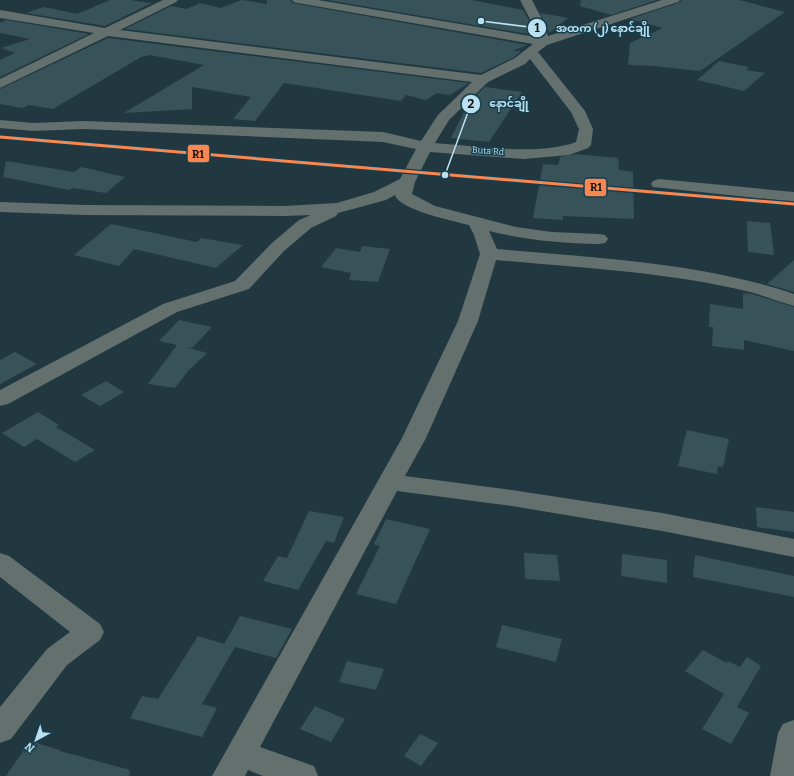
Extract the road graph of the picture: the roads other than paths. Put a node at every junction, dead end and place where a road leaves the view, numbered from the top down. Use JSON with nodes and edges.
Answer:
{"nodes":[{"id":1,"x":172,"y":0,"type":"edge"},
{"id":2,"x":298,"y":0,"type":"edge"},
{"id":3,"x":526,"y":0,"type":"edge"},
{"id":4,"x":674,"y":0,"type":"edge"},
{"id":5,"x":0,"y":14,"type":"edge"},
{"id":6,"x":107,"y":32,"type":"junction"},
{"id":7,"x":543,"y":42,"type":"junction"},
{"id":8,"x":531,"y":52,"type":"junction"},
{"id":9,"x":483,"y":78,"type":"junction"},
{"id":10,"x":0,"y":84,"type":"edge"},
{"id":11,"x":0,"y":124,"type":"edge"},
{"id":12,"x":425,"y":147,"type":"junction"},
{"id":13,"x":407,"y":182,"type":"junction"},
{"id":14,"x":659,"y":184,"type":"dead end"},
{"id":15,"x":794,"y":197,"type":"edge"},
{"id":16,"x":0,"y":207,"type":"edge"},
{"id":17,"x":338,"y":208,"type":"junction"},
{"id":18,"x":476,"y":222,"type":"junction"},
{"id":19,"x":599,"y":240,"type":"dead end"},
{"id":20,"x":489,"y":254,"type":"junction"},
{"id":21,"x":794,"y":300,"type":"edge"},
{"id":22,"x":0,"y":399,"type":"edge"},
{"id":23,"x":390,"y":482,"type":"junction"},
{"id":24,"x":794,"y":548,"type":"edge"},
{"id":25,"x":0,"y":563,"type":"edge"},
{"id":26,"x":0,"y":730,"type":"edge"},
{"id":27,"x":794,"y":733,"type":"edge"},
{"id":28,"x":234,"y":766,"type":"edge"},
{"id":29,"x":302,"y":776,"type":"edge"},
{"id":30,"x":786,"y":776,"type":"edge"}],
"edges":[{"from":1,"to":6,"type":"street"},
{"from":2,"to":7,"type":"street"},
{"from":3,"to":7,"type":"street"},
{"from":4,"to":7,"type":"street"},
{"from":5,"to":6,"type":"street"},
{"from":6,"to":9,"type":"street"},
{"from":6,"to":10,"type":"street"},
{"from":7,"to":8,"type":"street"},
{"from":8,"to":9,"type":"street"},
{"from":8,"to":12,"type":"street","name":"Buta Rd"},
{"from":9,"to":12,"type":"street"},
{"from":11,"to":12,"type":"street"},
{"from":12,"to":13,"type":"street"},
{"from":13,"to":17,"type":"street"},
{"from":13,"to":18,"type":"street"},
{"from":14,"to":15,"type":"street"},
{"from":16,"to":17,"type":"street"},
{"from":17,"to":22,"type":"street"},
{"from":18,"to":19,"type":"street"},
{"from":18,"to":20,"type":"street"},
{"from":20,"to":21,"type":"street"},
{"from":20,"to":23,"type":"street"},
{"from":23,"to":24,"type":"street"},
{"from":23,"to":28,"type":"street"},
{"from":25,"to":26,"type":"street"},
{"from":27,"to":30,"type":"street"},
{"from":28,"to":29,"type":"street"}]}
